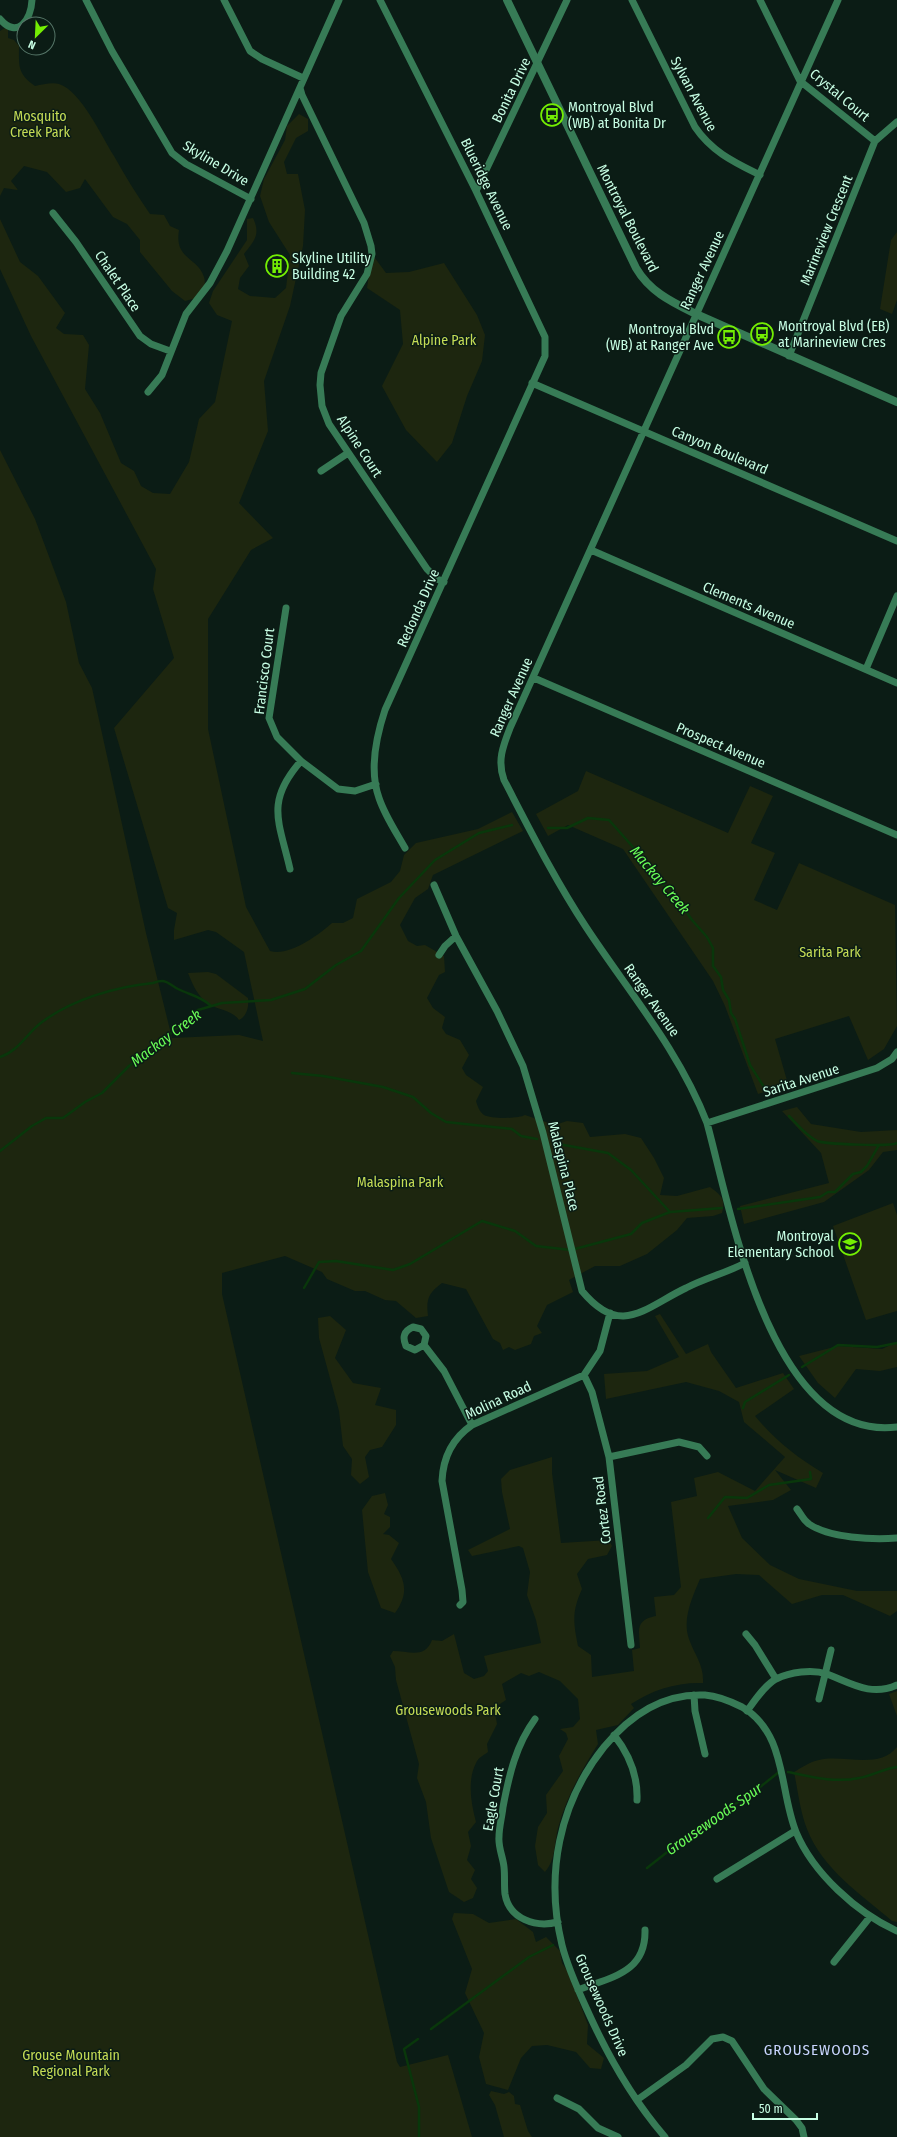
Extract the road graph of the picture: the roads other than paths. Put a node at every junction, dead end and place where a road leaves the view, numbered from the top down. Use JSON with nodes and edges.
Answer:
{"nodes":[{"id":1,"x":32,"y":0,"type":"edge"},
{"id":2,"x":86,"y":0,"type":"edge"},
{"id":3,"x":224,"y":0,"type":"edge"},
{"id":4,"x":339,"y":0,"type":"edge"},
{"id":5,"x":380,"y":0,"type":"edge"},
{"id":6,"x":507,"y":0,"type":"edge"},
{"id":7,"x":566,"y":0,"type":"edge"},
{"id":8,"x":632,"y":0,"type":"edge"},
{"id":9,"x":760,"y":0,"type":"edge"},
{"id":10,"x":838,"y":0,"type":"edge"},
{"id":11,"x":0,"y":19,"type":"edge"},
{"id":12,"x":538,"y":64,"type":"junction"},
{"id":13,"x":303,"y":78,"type":"junction"},
{"id":14,"x":800,"y":81,"type":"junction"},
{"id":15,"x":300,"y":88,"type":"junction"},
{"id":16,"x":897,"y":122,"type":"edge"},
{"id":17,"x":875,"y":141,"type":"junction"},
{"id":18,"x":760,"y":175,"type":"junction"},
{"id":19,"x":476,"y":191,"type":"junction"},
{"id":20,"x":251,"y":199,"type":"junction"},
{"id":21,"x":53,"y":213,"type":"dead end"},
{"id":22,"x":696,"y":314,"type":"junction"},
{"id":23,"x":170,"y":351,"type":"junction"},
{"id":24,"x":789,"y":356,"type":"junction"},
{"id":25,"x":532,"y":383,"type":"junction"},
{"id":26,"x":148,"y":392,"type":"dead end"},
{"id":27,"x":897,"y":402,"type":"edge"},
{"id":28,"x":643,"y":431,"type":"junction"},
{"id":29,"x":348,"y":453,"type":"junction"},
{"id":30,"x":321,"y":471,"type":"dead end"},
{"id":31,"x":897,"y":541,"type":"edge"},
{"id":32,"x":591,"y":550,"type":"junction"},
{"id":33,"x":444,"y":582,"type":"junction"},
{"id":34,"x":897,"y":596,"type":"edge"},
{"id":35,"x":286,"y":608,"type":"dead end"},
{"id":36,"x":866,"y":669,"type":"junction"},
{"id":37,"x":534,"y":678,"type":"junction"},
{"id":38,"x":897,"y":683,"type":"edge"},
{"id":39,"x":301,"y":760,"type":"junction"},
{"id":40,"x":376,"y":784,"type":"junction"},
{"id":41,"x":897,"y":835,"type":"edge"},
{"id":42,"x":405,"y":848,"type":"dead end"},
{"id":43,"x":290,"y":869,"type":"dead end"},
{"id":44,"x":434,"y":884,"type":"dead end"},
{"id":45,"x":456,"y":936,"type":"junction"},
{"id":46,"x":439,"y":955,"type":"dead end"},
{"id":47,"x":897,"y":1052,"type":"edge"},
{"id":48,"x":707,"y":1123,"type":"junction"},
{"id":49,"x":745,"y":1263,"type":"junction"},
{"id":50,"x":610,"y":1313,"type":"junction"},
{"id":51,"x":424,"y":1346,"type":"dead end"},
{"id":52,"x":584,"y":1375,"type":"junction"},
{"id":53,"x":472,"y":1425,"type":"junction"},
{"id":54,"x":897,"y":1427,"type":"edge"},
{"id":55,"x":707,"y":1456,"type":"dead end"},
{"id":56,"x":609,"y":1457,"type":"junction"},
{"id":57,"x":797,"y":1509,"type":"dead end"},
{"id":58,"x":897,"y":1538,"type":"edge"},
{"id":59,"x":460,"y":1605,"type":"dead end"},
{"id":60,"x":746,"y":1634,"type":"dead end"},
{"id":61,"x":631,"y":1645,"type":"dead end"},
{"id":62,"x":831,"y":1650,"type":"dead end"},
{"id":63,"x":826,"y":1674,"type":"junction"},
{"id":64,"x":776,"y":1679,"type":"junction"},
{"id":65,"x":897,"y":1685,"type":"edge"},
{"id":66,"x":694,"y":1695,"type":"junction"},
{"id":67,"x":819,"y":1699,"type":"dead end"},
{"id":68,"x":747,"y":1710,"type":"junction"},
{"id":69,"x":535,"y":1718,"type":"dead end"},
{"id":70,"x":614,"y":1735,"type":"junction"},
{"id":71,"x":705,"y":1754,"type":"dead end"},
{"id":72,"x":636,"y":1800,"type":"dead end"},
{"id":73,"x":795,"y":1831,"type":"junction"},
{"id":74,"x":717,"y":1879,"type":"dead end"},
{"id":75,"x":870,"y":1917,"type":"junction"},
{"id":76,"x":558,"y":1922,"type":"junction"},
{"id":77,"x":645,"y":1930,"type":"dead end"},
{"id":78,"x":897,"y":1931,"type":"edge"},
{"id":79,"x":834,"y":1962,"type":"dead end"},
{"id":80,"x":578,"y":1990,"type":"junction"},
{"id":81,"x":558,"y":2098,"type":"dead end"},
{"id":82,"x":637,"y":2100,"type":"junction"},
{"id":83,"x":615,"y":2136,"type":"edge"},
{"id":84,"x":665,"y":2137,"type":"edge"},
{"id":85,"x":804,"y":2137,"type":"edge"}],
"edges":[{"from":1,"to":11,"type":"street"},
{"from":2,"to":20,"type":"street","name":"Skyline Drive"},
{"from":3,"to":13,"type":"street"},
{"from":4,"to":13,"type":"street","name":"Skyline Drive"},
{"from":5,"to":19,"type":"street","name":"Blueridge Avenue"},
{"from":6,"to":12,"type":"street","name":"Montroyal Boulevard"},
{"from":7,"to":12,"type":"street","name":"Bonita Drive"},
{"from":8,"to":18,"type":"street","name":"Sylvan Avenue"},
{"from":9,"to":14,"type":"street","name":"Crystal Court"},
{"from":10,"to":14,"type":"street","name":"Ranger Avenue"},
{"from":12,"to":19,"type":"street","name":"Bonita Drive"},
{"from":12,"to":22,"type":"street","name":"Montroyal Boulevard"},
{"from":13,"to":15,"type":"street","name":"Skyline Drive"},
{"from":14,"to":17,"type":"street","name":"Crystal Court"},
{"from":14,"to":18,"type":"street","name":"Ranger Avenue"},
{"from":15,"to":20,"type":"street","name":"Skyline Drive"},
{"from":15,"to":29,"type":"street","name":"Alpine Court"},
{"from":16,"to":17,"type":"street","name":"Marineview Crescent"},
{"from":17,"to":24,"type":"street","name":"Marineview Crescent"},
{"from":18,"to":22,"type":"street","name":"Ranger Avenue"},
{"from":19,"to":25,"type":"street","name":"Blueridge Avenue"},
{"from":20,"to":23,"type":"street"},
{"from":21,"to":23,"type":"street","name":"Chalet Place"},
{"from":22,"to":24,"type":"street","name":"Montroyal Boulevard"},
{"from":22,"to":28,"type":"street","name":"Ranger Avenue"},
{"from":23,"to":26,"type":"street"},
{"from":24,"to":27,"type":"street","name":"Montroyal Boulevard"},
{"from":25,"to":28,"type":"street","name":"Canyon Boulevard"},
{"from":25,"to":33,"type":"street","name":"Redonda Drive"},
{"from":28,"to":31,"type":"street","name":"Canyon Boulevard"},
{"from":28,"to":32,"type":"street","name":"Ranger Avenue"},
{"from":29,"to":30,"type":"street"},
{"from":29,"to":33,"type":"street","name":"Alpine Court"},
{"from":32,"to":36,"type":"street","name":"Clements Avenue"},
{"from":32,"to":37,"type":"street","name":"Ranger Avenue"},
{"from":33,"to":40,"type":"street","name":"Redonda Drive"},
{"from":34,"to":36,"type":"street"},
{"from":35,"to":39,"type":"street","name":"Francisco Court"},
{"from":36,"to":38,"type":"street","name":"Clements Avenue"},
{"from":37,"to":41,"type":"street","name":"Prospect Avenue"},
{"from":37,"to":48,"type":"street","name":"Ranger Avenue"},
{"from":39,"to":40,"type":"street","name":"Francisco Court"},
{"from":39,"to":43,"type":"street"},
{"from":40,"to":42,"type":"street","name":"Redonda Drive"},
{"from":44,"to":45,"type":"street","name":"Malaspina Place"},
{"from":45,"to":46,"type":"street"},
{"from":45,"to":50,"type":"street","name":"Malaspina Place"},
{"from":47,"to":48,"type":"street","name":"Sarita Avenue"},
{"from":48,"to":49,"type":"street","name":"Ranger Avenue"},
{"from":49,"to":50,"type":"street","name":"Malaspina Place"},
{"from":49,"to":54,"type":"street","name":"Ranger Avenue"},
{"from":50,"to":52,"type":"street"},
{"from":51,"to":53,"type":"street"},
{"from":52,"to":53,"type":"street","name":"Molina Road"},
{"from":52,"to":56,"type":"street","name":"Cortez Road"},
{"from":53,"to":59,"type":"street","name":"Molina Road"},
{"from":55,"to":56,"type":"street"},
{"from":56,"to":61,"type":"street","name":"Cortez Road"},
{"from":57,"to":58,"type":"street"},
{"from":60,"to":64,"type":"street"},
{"from":62,"to":63,"type":"street"},
{"from":63,"to":64,"type":"street"},
{"from":63,"to":65,"type":"street"},
{"from":63,"to":67,"type":"street"},
{"from":64,"to":68,"type":"street"},
{"from":66,"to":68,"type":"street","name":"Grousewoods Drive"},
{"from":66,"to":70,"type":"street","name":"Grousewoods Drive"},
{"from":66,"to":71,"type":"street"},
{"from":68,"to":73,"type":"street","name":"Grousewoods Drive"},
{"from":69,"to":76,"type":"street","name":"Eagle Court"},
{"from":70,"to":72,"type":"street"},
{"from":70,"to":76,"type":"street","name":"Grousewoods Drive"},
{"from":73,"to":74,"type":"street"},
{"from":73,"to":75,"type":"street","name":"Grousewoods Drive"},
{"from":75,"to":78,"type":"street","name":"Grousewoods Drive"},
{"from":75,"to":79,"type":"street"},
{"from":76,"to":80,"type":"street","name":"Grousewoods Drive"},
{"from":77,"to":80,"type":"street"},
{"from":80,"to":82,"type":"street","name":"Grousewoods Drive"},
{"from":81,"to":83,"type":"street"},
{"from":82,"to":84,"type":"street","name":"Grousewoods Drive"},
{"from":82,"to":85,"type":"street"}]}
